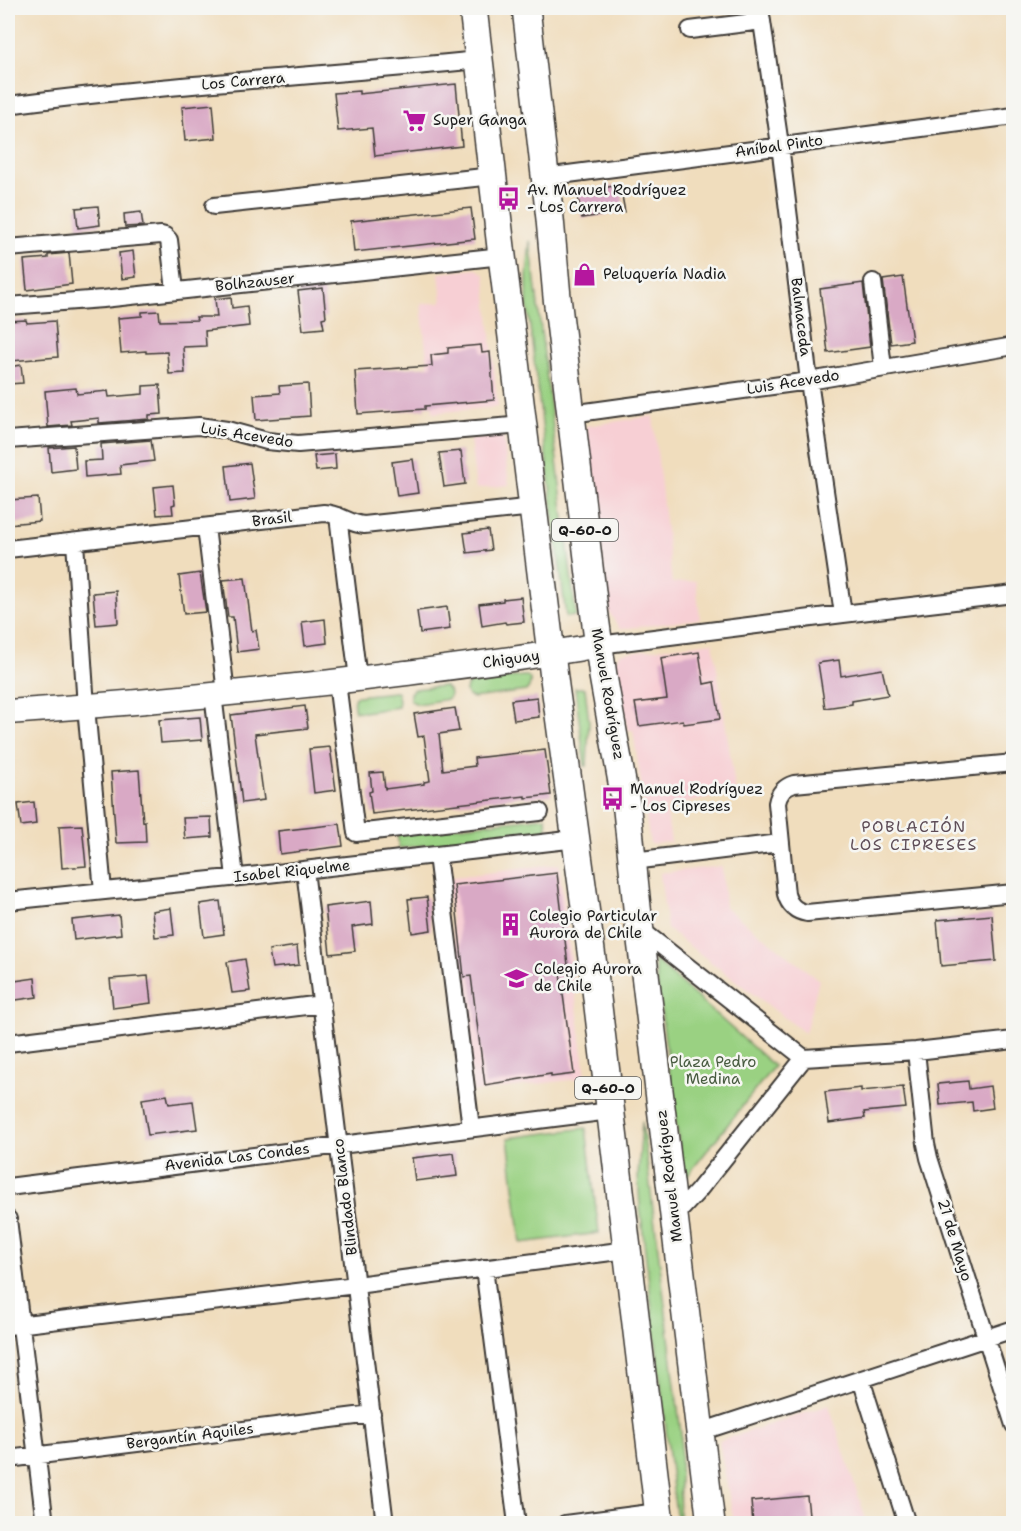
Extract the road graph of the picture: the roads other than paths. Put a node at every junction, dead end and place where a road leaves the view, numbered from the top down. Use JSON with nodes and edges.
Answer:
{"nodes":[{"id":1,"x":473,"y":8,"type":"edge"},
{"id":2,"x":526,"y":8,"type":"edge"},
{"id":3,"x":761,"y":14,"type":"edge"},
{"id":4,"x":690,"y":30,"type":"dead end"},
{"id":5,"x":479,"y":60,"type":"junction"},
{"id":6,"x":8,"y":105,"type":"edge"},
{"id":7,"x":1014,"y":116,"type":"edge"},
{"id":8,"x":780,"y":146,"type":"junction"},
{"id":9,"x":493,"y":176,"type":"junction"},
{"id":10,"x":545,"y":177,"type":"junction"},
{"id":11,"x":214,"y":206,"type":"dead end"},
{"id":12,"x":8,"y":248,"type":"edge"},
{"id":13,"x":502,"y":256,"type":"junction"},
{"id":14,"x":873,"y":282,"type":"dead end"},
{"id":15,"x":175,"y":290,"type":"junction"},
{"id":16,"x":8,"y":306,"type":"edge"},
{"id":17,"x":1014,"y":346,"type":"edge"},
{"id":18,"x":883,"y":368,"type":"junction"},
{"id":19,"x":809,"y":381,"type":"junction"},
{"id":20,"x":571,"y":414,"type":"junction"},
{"id":21,"x":523,"y":425,"type":"junction"},
{"id":22,"x":8,"y":440,"type":"edge"},
{"id":23,"x":534,"y":507,"type":"junction"},
{"id":24,"x":338,"y":516,"type":"junction"},
{"id":25,"x":206,"y":527,"type":"junction"},
{"id":26,"x":75,"y":542,"type":"junction"},
{"id":27,"x":8,"y":549,"type":"edge"},
{"id":28,"x":1014,"y":594,"type":"edge"},
{"id":29,"x":843,"y":614,"type":"junction"},
{"id":30,"x":599,"y":645,"type":"junction"},
{"id":31,"x":552,"y":653,"type":"junction"},
{"id":32,"x":348,"y":680,"type":"junction"},
{"id":33,"x":219,"y":694,"type":"junction"},
{"id":34,"x":86,"y":707,"type":"junction"},
{"id":35,"x":8,"y":712,"type":"edge"},
{"id":36,"x":1014,"y":763,"type":"edge"},
{"id":37,"x":540,"y":812,"type":"dead end"},
{"id":38,"x":577,"y":839,"type":"junction"},
{"id":39,"x":780,"y":843,"type":"junction"},
{"id":40,"x":437,"y":855,"type":"junction"},
{"id":41,"x":633,"y":861,"type":"junction"},
{"id":42,"x":305,"y":870,"type":"junction"},
{"id":43,"x":235,"y":878,"type":"junction"},
{"id":44,"x":103,"y":891,"type":"junction"},
{"id":45,"x":1014,"y":894,"type":"edge"},
{"id":46,"x":8,"y":901,"type":"edge"},
{"id":47,"x":640,"y":929,"type":"junction"},
{"id":48,"x":322,"y":1004,"type":"junction"},
{"id":49,"x":1014,"y":1040,"type":"edge"},
{"id":50,"x":8,"y":1043,"type":"edge"},
{"id":51,"x":916,"y":1051,"type":"junction"},
{"id":52,"x":804,"y":1058,"type":"junction"},
{"id":53,"x":610,"y":1111,"type":"junction"},
{"id":54,"x":471,"y":1128,"type":"junction"},
{"id":55,"x":339,"y":1144,"type":"junction"},
{"id":56,"x":8,"y":1187,"type":"edge"},
{"id":57,"x":674,"y":1217,"type":"junction"},
{"id":58,"x":8,"y":1219,"type":"edge"},
{"id":59,"x":627,"y":1250,"type":"junction"},
{"id":60,"x":484,"y":1268,"type":"junction"},
{"id":61,"x":356,"y":1285,"type":"junction"},
{"id":62,"x":14,"y":1326,"type":"edge"},
{"id":63,"x":1014,"y":1329,"type":"edge"},
{"id":64,"x":986,"y":1338,"type":"junction"},
{"id":65,"x":861,"y":1379,"type":"junction"},
{"id":66,"x":372,"y":1414,"type":"junction"},
{"id":67,"x":1014,"y":1425,"type":"edge"},
{"id":68,"x":700,"y":1432,"type":"junction"},
{"id":69,"x":36,"y":1455,"type":"junction"},
{"id":70,"x":8,"y":1459,"type":"edge"},
{"id":71,"x":659,"y":1518,"type":"edge"},
{"id":72,"x":45,"y":1524,"type":"edge"},
{"id":73,"x":385,"y":1524,"type":"edge"},
{"id":74,"x":517,"y":1524,"type":"edge"},
{"id":75,"x":565,"y":1524,"type":"edge"},
{"id":76,"x":711,"y":1524,"type":"edge"},
{"id":77,"x":907,"y":1524,"type":"edge"}],
"edges":[{"from":1,"to":5,"type":"main road","number":"Q-60-O"},
{"from":2,"to":10,"type":"main road","name":"Manuel Rodríguez","number":"Q-60-O"},
{"from":3,"to":4,"type":"street","name":"Balmaceda"},
{"from":3,"to":8,"type":"street","name":"Balmaceda"},
{"from":5,"to":6,"type":"street","name":"Los Carrera"},
{"from":5,"to":9,"type":"main road","number":"Q-60-O"},
{"from":7,"to":8,"type":"street","name":"Aníbal Pinto"},
{"from":8,"to":10,"type":"street","name":"Aníbal Pinto"},
{"from":8,"to":19,"type":"street","name":"Balmaceda"},
{"from":9,"to":11,"type":"street"},
{"from":9,"to":13,"type":"main road","number":"Q-60-O"},
{"from":10,"to":20,"type":"main road","name":"Manuel Rodríguez","number":"Q-60-O"},
{"from":12,"to":15,"type":"street"},
{"from":13,"to":15,"type":"street","name":"Bolhzauser"},
{"from":13,"to":21,"type":"main road","number":"Q-60-O"},
{"from":14,"to":18,"type":"street"},
{"from":15,"to":16,"type":"street","name":"Bolhzauser"},
{"from":17,"to":18,"type":"street","name":"Luis Acevedo"},
{"from":18,"to":19,"type":"street","name":"Luis Acevedo"},
{"from":19,"to":20,"type":"street","name":"Luis Acevedo"},
{"from":19,"to":29,"type":"street","name":"Balmaceda"},
{"from":20,"to":30,"type":"main road","name":"Manuel Rodríguez","number":"Q-60-O"},
{"from":21,"to":22,"type":"street","name":"Luis Acevedo"},
{"from":21,"to":23,"type":"main road","number":"Q-60-O"},
{"from":23,"to":24,"type":"street","name":"Brasil"},
{"from":23,"to":31,"type":"main road","number":"Q-60-O"},
{"from":24,"to":25,"type":"street","name":"Brasil"},
{"from":24,"to":32,"type":"street"},
{"from":25,"to":26,"type":"street","name":"Brasil"},
{"from":25,"to":33,"type":"street"},
{"from":26,"to":27,"type":"street","name":"Brasil"},
{"from":26,"to":34,"type":"street"},
{"from":28,"to":29,"type":"street","name":"Chiguay"},
{"from":29,"to":30,"type":"street","name":"Chiguay"},
{"from":30,"to":31,"type":"street","name":"Chiguay"},
{"from":30,"to":41,"type":"main road","name":"Manuel Rodríguez","number":"Q-60-O"},
{"from":31,"to":32,"type":"street","name":"Chiguay"},
{"from":31,"to":38,"type":"main road","number":"Q-60-O"},
{"from":32,"to":33,"type":"street","name":"Chiguay"},
{"from":32,"to":37,"type":"street"},
{"from":33,"to":34,"type":"street","name":"Chiguay"},
{"from":33,"to":43,"type":"street"},
{"from":34,"to":35,"type":"street","name":"Chiguay"},
{"from":34,"to":44,"type":"street"},
{"from":36,"to":39,"type":"street"},
{"from":38,"to":40,"type":"street","name":"Isabel Riquelme"},
{"from":38,"to":53,"type":"main road","number":"Q-60-O"},
{"from":39,"to":41,"type":"street"},
{"from":39,"to":45,"type":"street"},
{"from":40,"to":42,"type":"street","name":"Isabel Riquelme"},
{"from":40,"to":54,"type":"street"},
{"from":41,"to":47,"type":"main road","name":"Manuel Rodríguez","number":"Q-60-O"},
{"from":42,"to":43,"type":"street","name":"Isabel Riquelme"},
{"from":42,"to":48,"type":"street","name":"Blindado Blanco"},
{"from":43,"to":44,"type":"street","name":"Isabel Riquelme"},
{"from":44,"to":46,"type":"street","name":"Isabel Riquelme"},
{"from":47,"to":52,"type":"street"},
{"from":47,"to":57,"type":"main road","name":"Manuel Rodríguez","number":"Q-60-O"},
{"from":48,"to":50,"type":"street"},
{"from":48,"to":55,"type":"street","name":"Blindado Blanco"},
{"from":49,"to":51,"type":"street"},
{"from":51,"to":52,"type":"street"},
{"from":51,"to":64,"type":"street","name":"21 de Mayo"},
{"from":52,"to":57,"type":"street"},
{"from":53,"to":54,"type":"street","name":"Avenida Las Condes"},
{"from":53,"to":59,"type":"main road","number":"Q-60-O"},
{"from":54,"to":55,"type":"street","name":"Avenida Las Condes"},
{"from":55,"to":56,"type":"street","name":"Avenida Las Condes"},
{"from":55,"to":61,"type":"street","name":"Blindado Blanco"},
{"from":57,"to":68,"type":"main road","name":"Manuel Rodríguez","number":"Q-60-O"},
{"from":58,"to":62,"type":"street"},
{"from":59,"to":60,"type":"street"},
{"from":59,"to":71,"type":"main road","number":"Q-60-O"},
{"from":60,"to":61,"type":"street"},
{"from":60,"to":74,"type":"street"},
{"from":61,"to":62,"type":"street"},
{"from":61,"to":66,"type":"street","name":"Blindado Blanco"},
{"from":62,"to":69,"type":"street"},
{"from":63,"to":64,"type":"street"},
{"from":64,"to":65,"type":"street"},
{"from":64,"to":67,"type":"street","name":"21 de Mayo"},
{"from":65,"to":68,"type":"street"},
{"from":65,"to":77,"type":"street"},
{"from":66,"to":69,"type":"street","name":"Bergantín Aquiles"},
{"from":66,"to":73,"type":"street","name":"Blindado Blanco"},
{"from":68,"to":76,"type":"main road","name":"Manuel Rodríguez","number":"Q-60-O"},
{"from":69,"to":70,"type":"street","name":"Bergantín Aquiles"},
{"from":69,"to":72,"type":"street"},
{"from":71,"to":75,"type":"street"}]}
